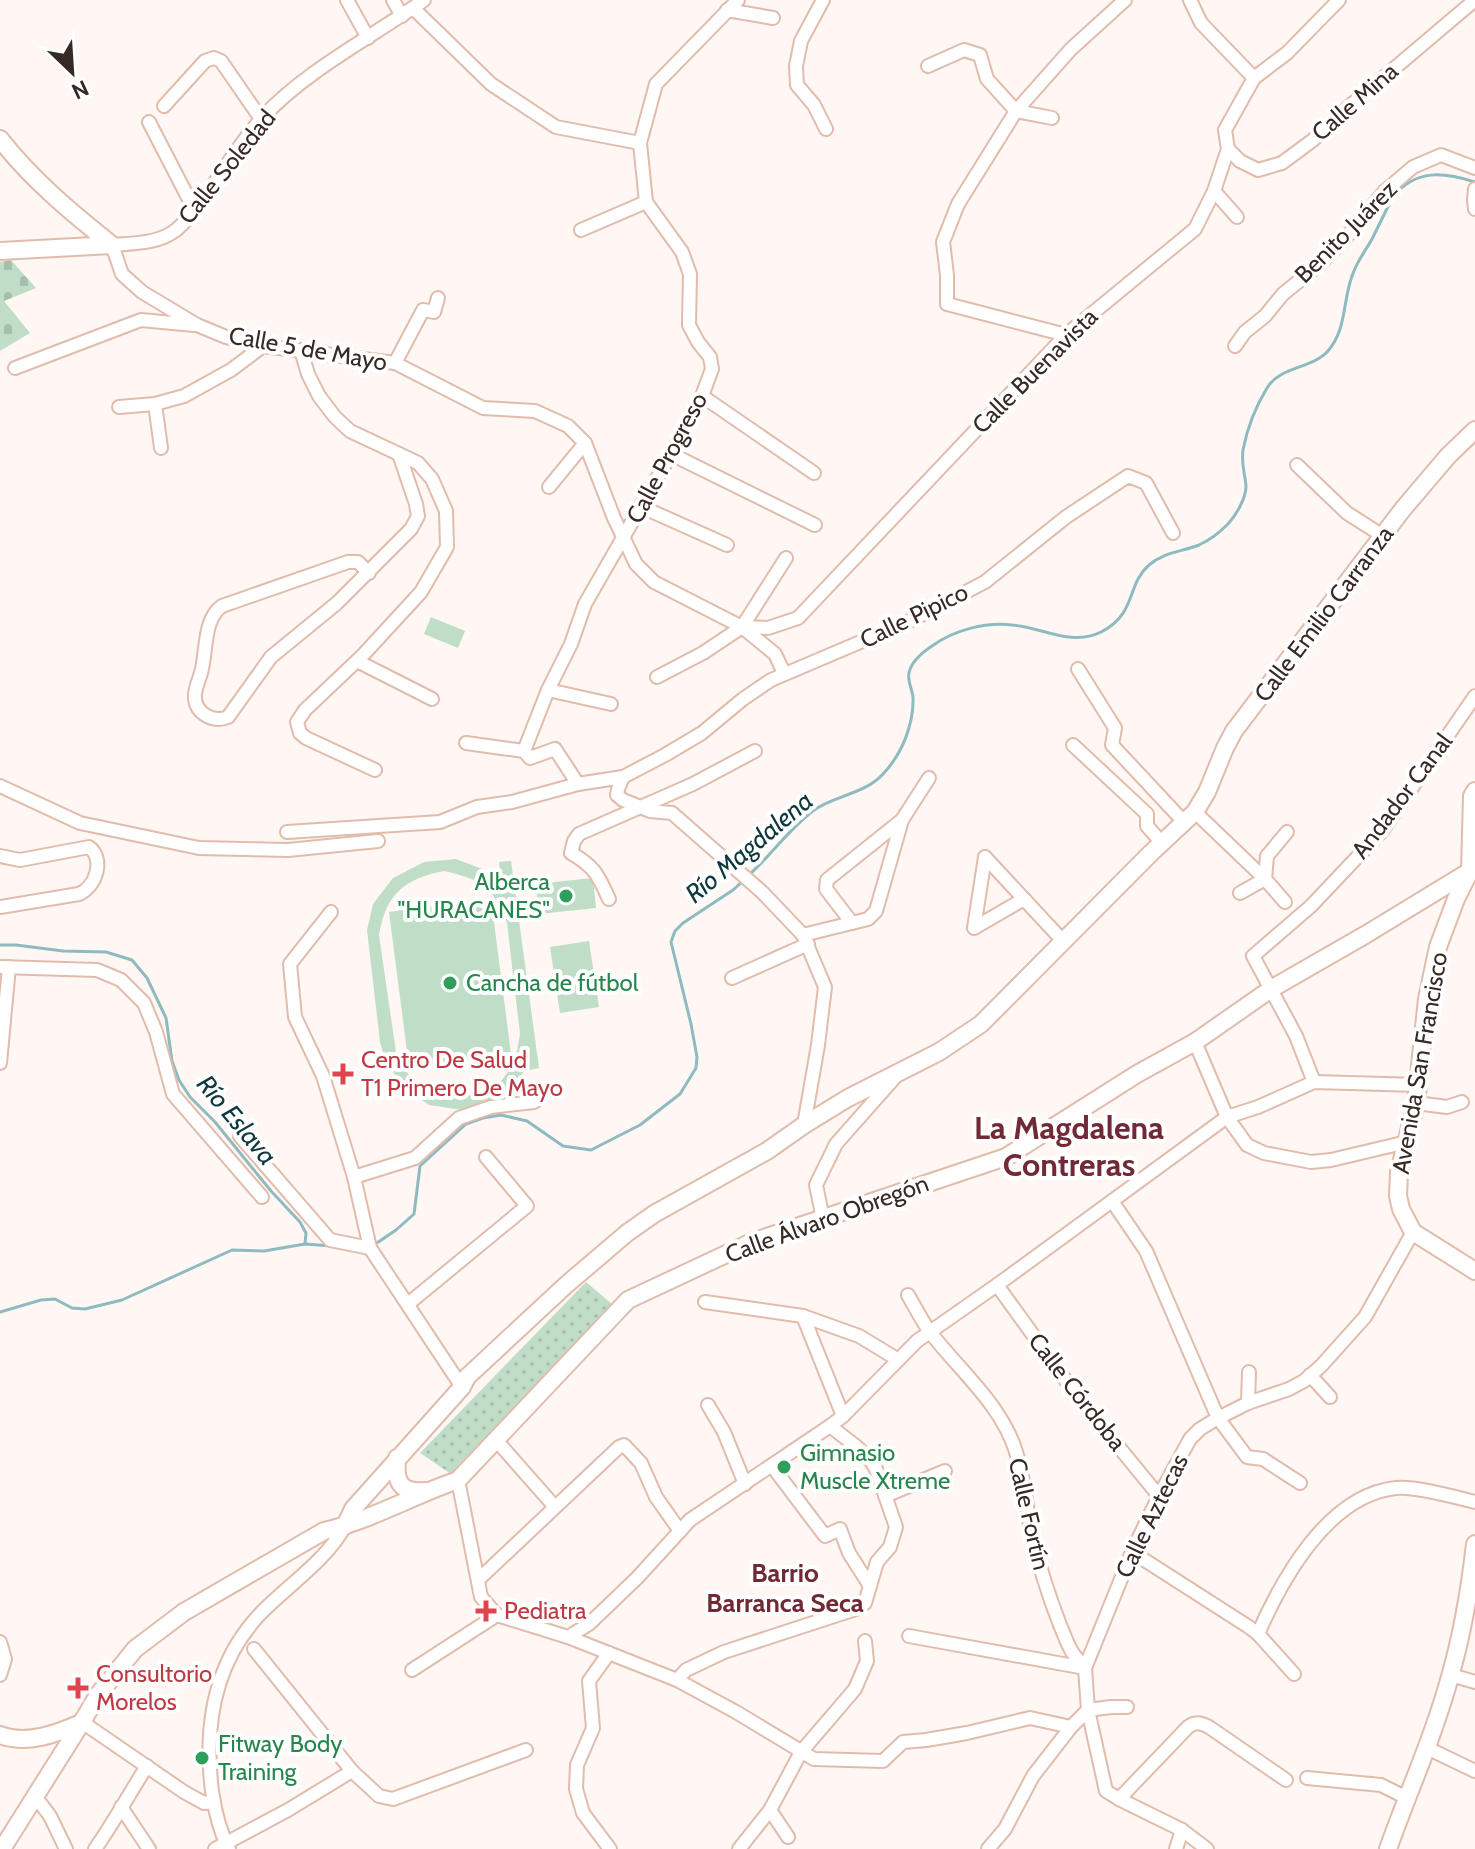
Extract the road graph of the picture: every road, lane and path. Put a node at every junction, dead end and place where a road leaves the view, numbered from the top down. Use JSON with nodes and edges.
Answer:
{"nodes":[{"id":1,"x":347,"y":0,"type":"edge"},
{"id":2,"x":393,"y":0,"type":"edge"},
{"id":3,"x":424,"y":0,"type":"edge"},
{"id":4,"x":738,"y":0,"type":"edge"},
{"id":5,"x":823,"y":0,"type":"edge"},
{"id":6,"x":1125,"y":0,"type":"edge"},
{"id":7,"x":1190,"y":0,"type":"edge"},
{"id":8,"x":1339,"y":0,"type":"edge"},
{"id":9,"x":1475,"y":0,"type":"edge"},
{"id":10,"x":727,"y":10,"type":"junction"},
{"id":11,"x":407,"y":12,"type":"junction"},
{"id":12,"x":773,"y":18,"type":"dead end"},
{"id":13,"x":368,"y":38,"type":"junction"},
{"id":14,"x":928,"y":66,"type":"dead end"},
{"id":15,"x":1254,"y":78,"type":"junction"},
{"id":16,"x":164,"y":106,"type":"dead end"},
{"id":17,"x":1016,"y":111,"type":"junction"},
{"id":18,"x":1052,"y":118,"type":"dead end"},
{"id":19,"x":261,"y":119,"type":"junction"},
{"id":20,"x":149,"y":122,"type":"dead end"},
{"id":21,"x":826,"y":129,"type":"dead end"},
{"id":22,"x":0,"y":139,"type":"edge"},
{"id":23,"x":640,"y":143,"type":"junction"},
{"id":24,"x":1228,"y":149,"type":"junction"},
{"id":25,"x":1475,"y":168,"type":"edge"},
{"id":26,"x":1475,"y":189,"type":"edge"},
{"id":27,"x":1214,"y":191,"type":"junction"},
{"id":28,"x":646,"y":202,"type":"junction"},
{"id":29,"x":1475,"y":209,"type":"edge"},
{"id":30,"x":195,"y":211,"type":"junction"},
{"id":31,"x":1237,"y":217,"type":"dead end"},
{"id":32,"x":581,"y":230,"type":"dead end"},
{"id":33,"x":112,"y":245,"type":"junction"},
{"id":34,"x":0,"y":251,"type":"edge"},
{"id":35,"x":438,"y":298,"type":"dead end"},
{"id":36,"x":197,"y":325,"type":"junction"},
{"id":37,"x":1066,"y":335,"type":"junction"},
{"id":38,"x":263,"y":346,"type":"junction"},
{"id":39,"x":1235,"y":346,"type":"dead end"},
{"id":40,"x":301,"y":350,"type":"junction"},
{"id":41,"x":395,"y":363,"type":"junction"},
{"id":42,"x":15,"y":368,"type":"dead end"},
{"id":43,"x":702,"y":396,"type":"junction"},
{"id":44,"x":155,"y":404,"type":"junction"},
{"id":45,"x":119,"y":407,"type":"dead end"},
{"id":46,"x":1475,"y":430,"type":"edge"},
{"id":47,"x":585,"y":443,"type":"junction"},
{"id":48,"x":161,"y":448,"type":"dead end"},
{"id":49,"x":399,"y":454,"type":"junction"},
{"id":50,"x":671,"y":454,"type":"junction"},
{"id":51,"x":1297,"y":465,"type":"dead end"},
{"id":52,"x":814,"y":473,"type":"dead end"},
{"id":53,"x":549,"y":487,"type":"dead end"},
{"id":54,"x":642,"y":507,"type":"junction"},
{"id":55,"x":815,"y":525,"type":"dead end"},
{"id":56,"x":1173,"y":533,"type":"dead end"},
{"id":57,"x":1383,"y":536,"type":"junction"},
{"id":58,"x":623,"y":540,"type":"junction"},
{"id":59,"x":727,"y":545,"type":"dead end"},
{"id":60,"x":786,"y":558,"type":"dead end"},
{"id":61,"x":369,"y":573,"type":"junction"},
{"id":62,"x":742,"y":627,"type":"junction"},
{"id":63,"x":357,"y":661,"type":"junction"},
{"id":64,"x":1078,"y":669,"type":"dead end"},
{"id":65,"x":784,"y":673,"type":"junction"},
{"id":66,"x":657,"y":677,"type":"dead end"},
{"id":67,"x":548,"y":690,"type":"junction"},
{"id":68,"x":1475,"y":696,"type":"edge"},
{"id":69,"x":432,"y":699,"type":"dead end"},
{"id":70,"x":611,"y":704,"type":"dead end"},
{"id":71,"x":466,"y":743,"type":"dead end"},
{"id":72,"x":1073,"y":745,"type":"dead end"},
{"id":73,"x":524,"y":751,"type":"junction"},
{"id":74,"x":755,"y":751,"type":"dead end"},
{"id":75,"x":375,"y":770,"type":"dead end"},
{"id":76,"x":623,"y":777,"type":"junction"},
{"id":77,"x":929,"y":778,"type":"dead end"},
{"id":78,"x":578,"y":784,"type":"junction"},
{"id":79,"x":0,"y":786,"type":"edge"},
{"id":80,"x":1475,"y":791,"type":"edge"},
{"id":81,"x":640,"y":808,"type":"junction"},
{"id":82,"x":1190,"y":817,"type":"junction"},
{"id":83,"x":902,"y":820,"type":"junction"},
{"id":84,"x":287,"y":832,"type":"dead end"},
{"id":85,"x":1287,"y":832,"type":"dead end"},
{"id":86,"x":378,"y":841,"type":"dead end"},
{"id":87,"x":1162,"y":843,"type":"junction"},
{"id":88,"x":0,"y":856,"type":"edge"},
{"id":89,"x":1473,"y":869,"type":"edge"},
{"id":90,"x":1265,"y":879,"type":"junction"},
{"id":91,"x":1240,"y":893,"type":"dead end"},
{"id":92,"x":609,"y":899,"type":"dead end"},
{"id":93,"x":1024,"y":899,"type":"junction"},
{"id":94,"x":1285,"y":902,"type":"dead end"},
{"id":95,"x":0,"y":907,"type":"edge"},
{"id":96,"x":331,"y":912,"type":"dead end"},
{"id":97,"x":852,"y":923,"type":"junction"},
{"id":98,"x":805,"y":940,"type":"junction"},
{"id":99,"x":1063,"y":941,"type":"junction"},
{"id":100,"x":4,"y":967,"type":"edge"},
{"id":101,"x":732,"y":978,"type":"dead end"},
{"id":102,"x":1271,"y":989,"type":"junction"},
{"id":103,"x":1195,"y":1042,"type":"junction"},
{"id":104,"x":1,"y":1063,"type":"edge"},
{"id":105,"x":902,"y":1070,"type":"junction"},
{"id":106,"x":1314,"y":1082,"type":"junction"},
{"id":107,"x":1419,"y":1085,"type":"junction"},
{"id":108,"x":534,"y":1102,"type":"dead end"},
{"id":109,"x":1462,"y":1102,"type":"dead end"},
{"id":110,"x":1416,"y":1103,"type":"junction"},
{"id":111,"x":1227,"y":1117,"type":"junction"},
{"id":112,"x":804,"y":1125,"type":"junction"},
{"id":113,"x":240,"y":1136,"type":"dead end"},
{"id":114,"x":1407,"y":1142,"type":"junction"},
{"id":115,"x":486,"y":1157,"type":"dead end"},
{"id":116,"x":354,"y":1177,"type":"junction"},
{"id":117,"x":262,"y":1197,"type":"dead end"},
{"id":118,"x":1112,"y":1201,"type":"junction"},
{"id":119,"x":823,"y":1219,"type":"junction"},
{"id":120,"x":1413,"y":1232,"type":"junction"},
{"id":121,"x":370,"y":1248,"type":"junction"},
{"id":122,"x":1475,"y":1271,"type":"edge"},
{"id":123,"x":997,"y":1285,"type":"junction"},
{"id":124,"x":908,"y":1295,"type":"dead end"},
{"id":125,"x":705,"y":1302,"type":"dead end"},
{"id":126,"x":408,"y":1304,"type":"junction"},
{"id":127,"x":803,"y":1316,"type":"junction"},
{"id":128,"x":930,"y":1331,"type":"junction"},
{"id":129,"x":897,"y":1359,"type":"junction"},
{"id":130,"x":1249,"y":1372,"type":"dead end"},
{"id":131,"x":1310,"y":1375,"type":"junction"},
{"id":132,"x":462,"y":1387,"type":"junction"},
{"id":133,"x":1330,"y":1397,"type":"dead end"},
{"id":134,"x":1248,"y":1403,"type":"junction"},
{"id":135,"x":708,"y":1405,"type":"dead end"},
{"id":136,"x":843,"y":1416,"type":"junction"},
{"id":137,"x":1218,"y":1418,"type":"junction"},
{"id":138,"x":830,"y":1426,"type":"junction"},
{"id":139,"x":496,"y":1440,"type":"junction"},
{"id":140,"x":397,"y":1458,"type":"junction"},
{"id":141,"x":772,"y":1466,"type":"junction"},
{"id":142,"x":945,"y":1471,"type":"dead end"},
{"id":143,"x":458,"y":1480,"type":"junction"},
{"id":144,"x":1300,"y":1483,"type":"dead end"},
{"id":145,"x":745,"y":1484,"type":"junction"},
{"id":146,"x":425,"y":1491,"type":"junction"},
{"id":147,"x":885,"y":1496,"type":"junction"},
{"id":148,"x":1159,"y":1496,"type":"junction"},
{"id":149,"x":1475,"y":1502,"type":"edge"},
{"id":150,"x":555,"y":1507,"type":"junction"},
{"id":151,"x":345,"y":1526,"type":"junction"},
{"id":152,"x":680,"y":1531,"type":"junction"},
{"id":153,"x":1475,"y":1544,"type":"edge"},
{"id":154,"x":1132,"y":1552,"type":"junction"},
{"id":155,"x":478,"y":1580,"type":"junction"},
{"id":156,"x":870,"y":1586,"type":"junction"},
{"id":157,"x":1472,"y":1586,"type":"edge"},
{"id":158,"x":497,"y":1615,"type":"junction"},
{"id":159,"x":1258,"y":1634,"type":"junction"},
{"id":160,"x":909,"y":1636,"type":"dead end"},
{"id":161,"x":568,"y":1637,"type":"junction"},
{"id":162,"x":865,"y":1641,"type":"dead end"},
{"id":163,"x":0,"y":1642,"type":"edge"},
{"id":164,"x":254,"y":1649,"type":"dead end"},
{"id":165,"x":609,"y":1653,"type":"junction"},
{"id":166,"x":1085,"y":1666,"type":"junction"},
{"id":167,"x":412,"y":1670,"type":"dead end"},
{"id":168,"x":1294,"y":1674,"type":"dead end"},
{"id":169,"x":0,"y":1675,"type":"edge"},
{"id":170,"x":1451,"y":1675,"type":"junction"},
{"id":171,"x":677,"y":1680,"type":"junction"},
{"id":172,"x":1475,"y":1682,"type":"edge"},
{"id":173,"x":1127,"y":1707,"type":"dead end"},
{"id":174,"x":1088,"y":1710,"type":"junction"},
{"id":175,"x":82,"y":1722,"type":"junction"},
{"id":176,"x":1071,"y":1727,"type":"junction"},
{"id":177,"x":0,"y":1735,"type":"edge"},
{"id":178,"x":1427,"y":1748,"type":"junction"},
{"id":179,"x":526,"y":1750,"type":"dead end"},
{"id":180,"x":801,"y":1752,"type":"junction"},
{"id":181,"x":147,"y":1766,"type":"junction"},
{"id":182,"x":352,"y":1771,"type":"junction"},
{"id":183,"x":1475,"y":1771,"type":"edge"},
{"id":184,"x":1307,"y":1778,"type":"dead end"},
{"id":185,"x":1286,"y":1780,"type":"dead end"},
{"id":186,"x":35,"y":1796,"type":"junction"},
{"id":187,"x":1407,"y":1798,"type":"junction"},
{"id":188,"x":1119,"y":1799,"type":"junction"},
{"id":189,"x":214,"y":1802,"type":"junction"},
{"id":190,"x":121,"y":1807,"type":"junction"},
{"id":191,"x":770,"y":1810,"type":"junction"},
{"id":192,"x":1182,"y":1830,"type":"junction"},
{"id":193,"x":788,"y":1837,"type":"dead end"},
{"id":194,"x":223,"y":1847,"type":"edge"},
{"id":195,"x":2,"y":1849,"type":"edge"},
{"id":196,"x":66,"y":1849,"type":"edge"},
{"id":197,"x":95,"y":1849,"type":"edge"},
{"id":198,"x":149,"y":1849,"type":"edge"},
{"id":199,"x":610,"y":1849,"type":"edge"},
{"id":200,"x":739,"y":1849,"type":"edge"},
{"id":201,"x":988,"y":1849,"type":"edge"},
{"id":202,"x":1176,"y":1849,"type":"edge"},
{"id":203,"x":1207,"y":1849,"type":"edge"},
{"id":204,"x":1388,"y":1849,"type":"edge"}],
"edges":[{"from":1,"to":13,"type":"street"},
{"from":2,"to":11,"type":"street"},
{"from":3,"to":11,"type":"street","name":"Calle Soledad"},
{"from":4,"to":10,"type":"street","name":"Calle Progreso"},
{"from":5,"to":21,"type":"street"},
{"from":6,"to":17,"type":"street"},
{"from":7,"to":15,"type":"street"},
{"from":8,"to":15,"type":"street","name":"Calle Buenavista"},
{"from":9,"to":24,"type":"street","name":"Calle Mina"},
{"from":10,"to":12,"type":"street"},
{"from":10,"to":23,"type":"street","name":"Calle Progreso"},
{"from":11,"to":13,"type":"street","name":"Calle Soledad"},
{"from":11,"to":23,"type":"street"},
{"from":13,"to":19,"type":"street","name":"Calle Soledad"},
{"from":14,"to":17,"type":"street"},
{"from":15,"to":24,"type":"street","name":"Calle Buenavista"},
{"from":16,"to":19,"type":"street"},
{"from":17,"to":18,"type":"street"},
{"from":17,"to":37,"type":"street"},
{"from":19,"to":30,"type":"street","name":"Calle Soledad"},
{"from":20,"to":30,"type":"street"},
{"from":22,"to":33,"type":"street"},
{"from":23,"to":28,"type":"street","name":"Calle Progreso"},
{"from":24,"to":27,"type":"street","name":"Calle Buenavista"},
{"from":25,"to":39,"type":"street","name":"Benito Juárez"},
{"from":26,"to":29,"type":"street"},
{"from":27,"to":31,"type":"street"},
{"from":27,"to":37,"type":"street","name":"Calle Buenavista"},
{"from":28,"to":32,"type":"street"},
{"from":28,"to":43,"type":"street","name":"Calle Progreso"},
{"from":30,"to":33,"type":"street","name":"Calle Soledad"},
{"from":33,"to":34,"type":"street","name":"Calle Soledad"},
{"from":33,"to":36,"type":"street","name":"Calle 5 de Mayo"},
{"from":35,"to":41,"type":"street"},
{"from":36,"to":38,"type":"street","name":"Calle 5 de Mayo"},
{"from":36,"to":42,"type":"street"},
{"from":37,"to":62,"type":"street","name":"Calle Buenavista"},
{"from":38,"to":40,"type":"street","name":"Calle 5 de Mayo"},
{"from":38,"to":44,"type":"street"},
{"from":40,"to":41,"type":"street","name":"Calle 5 de Mayo"},
{"from":40,"to":49,"type":"street"},
{"from":41,"to":47,"type":"street","name":"Calle 5 de Mayo"},
{"from":43,"to":50,"type":"street","name":"Calle Progreso"},
{"from":43,"to":52,"type":"street"},
{"from":44,"to":45,"type":"street"},
{"from":44,"to":48,"type":"street"},
{"from":46,"to":57,"type":"street","name":"Calle Emilio Carranza"},
{"from":47,"to":53,"type":"street"},
{"from":47,"to":58,"type":"street"},
{"from":49,"to":61,"type":"street"},
{"from":49,"to":63,"type":"street"},
{"from":50,"to":54,"type":"street","name":"Calle Progreso"},
{"from":50,"to":55,"type":"street"},
{"from":51,"to":57,"type":"street"},
{"from":54,"to":58,"type":"street","name":"Calle Progreso"},
{"from":54,"to":59,"type":"street"},
{"from":56,"to":65,"type":"street","name":"Calle Pipico"},
{"from":57,"to":82,"type":"street","name":"Calle Emilio Carranza"},
{"from":58,"to":62,"type":"street"},
{"from":58,"to":67,"type":"street","name":"Calle Progreso"},
{"from":60,"to":62,"type":"street"},
{"from":61,"to":61,"type":"street"},
{"from":62,"to":65,"type":"street"},
{"from":62,"to":66,"type":"street"},
{"from":63,"to":69,"type":"street"},
{"from":63,"to":75,"type":"street"},
{"from":64,"to":82,"type":"street"},
{"from":65,"to":76,"type":"street","name":"Calle Pipico"},
{"from":67,"to":70,"type":"street"},
{"from":67,"to":73,"type":"street","name":"Calle Progreso"},
{"from":68,"to":102,"type":"street","name":"Andador Canal"},
{"from":71,"to":73,"type":"street"},
{"from":72,"to":87,"type":"street"},
{"from":73,"to":78,"type":"street"},
{"from":74,"to":81,"type":"street"},
{"from":76,"to":78,"type":"street","name":"Calle Pipico"},
{"from":76,"to":81,"type":"street"},
{"from":77,"to":83,"type":"street"},
{"from":78,"to":84,"type":"street","name":"Calle Pipico"},
{"from":79,"to":86,"type":"street"},
{"from":80,"to":89,"type":"street"},
{"from":81,"to":92,"type":"street"},
{"from":81,"to":98,"type":"street"},
{"from":82,"to":87,"type":"street","name":"Calle Emilio Carranza"},
{"from":82,"to":90,"type":"street"},
{"from":83,"to":97,"type":"street"},
{"from":83,"to":97,"type":"street"},
{"from":85,"to":90,"type":"street"},
{"from":87,"to":99,"type":"street","name":"Calle Emilio Carranza"},
{"from":88,"to":95,"type":"street"},
{"from":89,"to":102,"type":"street","name":"Calle Álvaro Obregón"},
{"from":89,"to":107,"type":"street","name":"Avenida San Francisco"},
{"from":90,"to":91,"type":"street"},
{"from":90,"to":94,"type":"street"},
{"from":93,"to":93,"type":"street"},
{"from":93,"to":99,"type":"street"},
{"from":96,"to":116,"type":"street"},
{"from":97,"to":98,"type":"street"},
{"from":98,"to":101,"type":"street"},
{"from":98,"to":112,"type":"street"},
{"from":99,"to":105,"type":"street","name":"Calle Emilio Carranza"},
{"from":100,"to":104,"type":"street"},
{"from":100,"to":117,"type":"street"},
{"from":102,"to":103,"type":"street","name":"Calle Álvaro Obregón"},
{"from":102,"to":106,"type":"street"},
{"from":103,"to":111,"type":"street"},
{"from":103,"to":119,"type":"street","name":"Calle Álvaro Obregón"},
{"from":105,"to":112,"type":"street","name":"Calle Emilio Carranza"},
{"from":105,"to":119,"type":"street"},
{"from":106,"to":107,"type":"street"},
{"from":106,"to":111,"type":"street"},
{"from":107,"to":110,"type":"street","name":"Avenida San Francisco"},
{"from":108,"to":116,"type":"street"},
{"from":109,"to":110,"type":"street"},
{"from":110,"to":114,"type":"street","name":"Avenida San Francisco"},
{"from":111,"to":114,"type":"street"},
{"from":111,"to":118,"type":"street"},
{"from":112,"to":132,"type":"street","name":"Calle Emilio Carranza"},
{"from":113,"to":121,"type":"street"},
{"from":114,"to":120,"type":"street","name":"Avenida San Francisco"},
{"from":115,"to":126,"type":"street"},
{"from":116,"to":121,"type":"street"},
{"from":118,"to":123,"type":"street"},
{"from":118,"to":137,"type":"street"},
{"from":119,"to":139,"type":"street","name":"Calle Álvaro Obregón"},
{"from":120,"to":122,"type":"street"},
{"from":120,"to":131,"type":"street","name":"Calle Aztecas"},
{"from":121,"to":126,"type":"street"},
{"from":123,"to":128,"type":"street"},
{"from":123,"to":148,"type":"street","name":"Calle Córdoba"},
{"from":124,"to":128,"type":"street","name":"Calle Fortín"},
{"from":125,"to":127,"type":"street"},
{"from":126,"to":132,"type":"street"},
{"from":127,"to":129,"type":"street"},
{"from":127,"to":136,"type":"street"},
{"from":128,"to":129,"type":"street"},
{"from":128,"to":166,"type":"street","name":"Calle Fortín"},
{"from":129,"to":136,"type":"street"},
{"from":130,"to":134,"type":"street"},
{"from":131,"to":133,"type":"street"},
{"from":131,"to":134,"type":"street","name":"Calle Aztecas"},
{"from":132,"to":140,"type":"street","name":"Calle Emilio Carranza"},
{"from":134,"to":137,"type":"street","name":"Calle Aztecas"},
{"from":135,"to":145,"type":"street"},
{"from":136,"to":138,"type":"street"},
{"from":137,"to":144,"type":"street"},
{"from":137,"to":148,"type":"street","name":"Calle Aztecas"},
{"from":138,"to":141,"type":"street"},
{"from":138,"to":147,"type":"street"},
{"from":139,"to":143,"type":"street","name":"Calle Álvaro Obregón"},
{"from":139,"to":150,"type":"street"},
{"from":140,"to":146,"type":"street"},
{"from":140,"to":151,"type":"street","name":"Calle Emilio Carranza"},
{"from":141,"to":145,"type":"street"},
{"from":141,"to":156,"type":"street"},
{"from":142,"to":147,"type":"street"},
{"from":143,"to":146,"type":"street","name":"Calle Álvaro Obregón"},
{"from":143,"to":155,"type":"street"},
{"from":145,"to":152,"type":"street"},
{"from":146,"to":151,"type":"street","name":"Calle Álvaro Obregón"},
{"from":147,"to":156,"type":"street"},
{"from":148,"to":154,"type":"street","name":"Calle Aztecas"},
{"from":149,"to":159,"type":"street"},
{"from":150,"to":152,"type":"street"},
{"from":150,"to":155,"type":"street"},
{"from":151,"to":175,"type":"street","name":"Calle Álvaro Obregón"},
{"from":151,"to":189,"type":"street"},
{"from":152,"to":161,"type":"street"},
{"from":153,"to":157,"type":"street"},
{"from":154,"to":159,"type":"street"},
{"from":154,"to":166,"type":"street","name":"Calle Aztecas"},
{"from":155,"to":158,"type":"street"},
{"from":156,"to":171,"type":"street"},
{"from":157,"to":170,"type":"street"},
{"from":158,"to":161,"type":"street"},
{"from":158,"to":167,"type":"street"},
{"from":159,"to":168,"type":"street"},
{"from":160,"to":166,"type":"street"},
{"from":161,"to":165,"type":"street"},
{"from":162,"to":180,"type":"street"},
{"from":163,"to":169,"type":"street"},
{"from":164,"to":182,"type":"street"},
{"from":165,"to":171,"type":"street"},
{"from":165,"to":199,"type":"street"},
{"from":166,"to":174,"type":"street","name":"Calle Aztecas"},
{"from":170,"to":172,"type":"street"},
{"from":170,"to":178,"type":"street"},
{"from":171,"to":180,"type":"street"},
{"from":173,"to":174,"type":"street"},
{"from":174,"to":176,"type":"street"},
{"from":174,"to":188,"type":"street"},
{"from":175,"to":177,"type":"street"},
{"from":175,"to":181,"type":"street"},
{"from":175,"to":186,"type":"street","name":"Calle Álvaro Obregón"},
{"from":176,"to":180,"type":"street"},
{"from":176,"to":201,"type":"street"},
{"from":178,"to":183,"type":"street"},
{"from":178,"to":187,"type":"street"},
{"from":179,"to":182,"type":"street"},
{"from":180,"to":191,"type":"street"},
{"from":181,"to":189,"type":"street"},
{"from":181,"to":190,"type":"street"},
{"from":182,"to":194,"type":"street"},
{"from":184,"to":187,"type":"street"},
{"from":185,"to":188,"type":"street"},
{"from":186,"to":195,"type":"street","name":"Calle Álvaro Obregón"},
{"from":186,"to":196,"type":"street"},
{"from":187,"to":204,"type":"street"},
{"from":188,"to":192,"type":"street"},
{"from":189,"to":194,"type":"street"},
{"from":190,"to":197,"type":"street"},
{"from":190,"to":198,"type":"street"},
{"from":191,"to":193,"type":"street"},
{"from":191,"to":200,"type":"street"},
{"from":192,"to":202,"type":"street"},
{"from":192,"to":203,"type":"street"}]}
